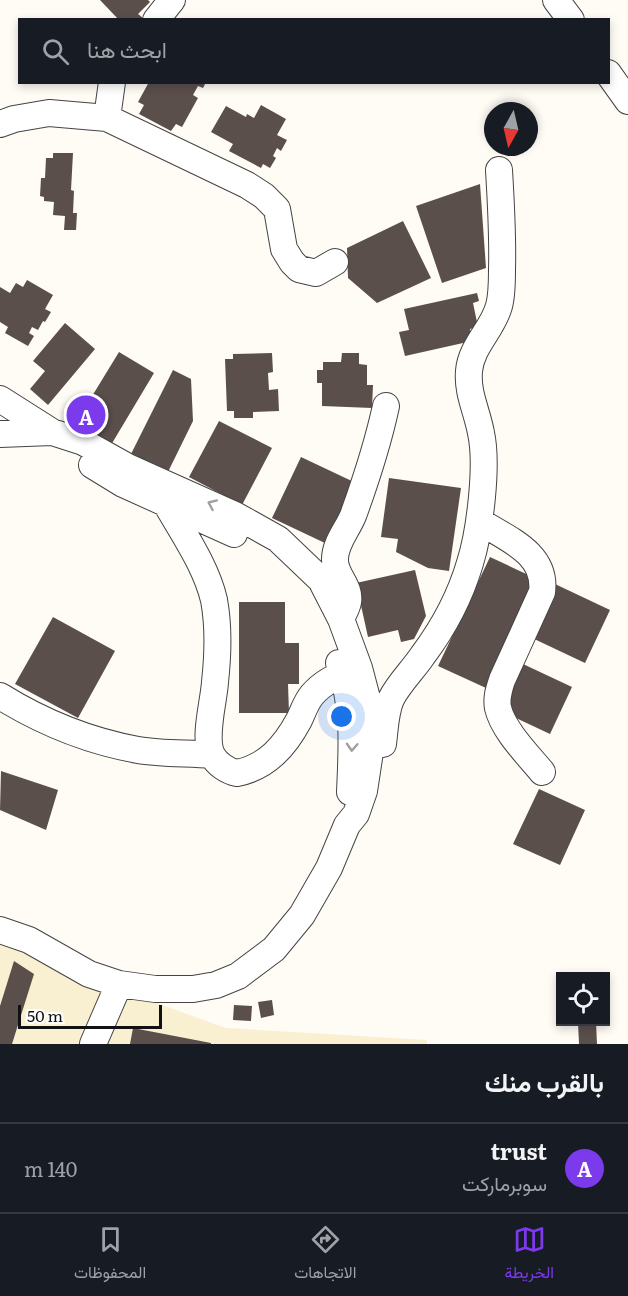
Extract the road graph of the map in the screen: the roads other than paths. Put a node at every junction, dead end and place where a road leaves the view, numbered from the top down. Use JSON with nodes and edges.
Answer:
{"nodes":[{"id":1,"x":172,"y":0,"type":"edge"},
{"id":2,"x":556,"y":0,"type":"edge"},
{"id":3,"x":158,"y":18,"type":"edge"},
{"id":4,"x":570,"y":18,"type":"edge"},
{"id":5,"x":610,"y":74,"type":"edge"},
{"id":6,"x":112,"y":84,"type":"edge"},
{"id":7,"x":628,"y":101,"type":"edge"},
{"id":8,"x":106,"y":118,"type":"junction"},
{"id":9,"x":0,"y":124,"type":"edge"},
{"id":10,"x":499,"y":170,"type":"dead end"},
{"id":11,"x":335,"y":262,"type":"dead end"},
{"id":12,"x":0,"y":399,"type":"edge"},
{"id":13,"x":386,"y":406,"type":"dead end"},
{"id":14,"x":0,"y":434,"type":"edge"},
{"id":15,"x":56,"y":434,"type":"junction"},
{"id":16,"x":167,"y":505,"type":"junction"},
{"id":17,"x":479,"y":521,"type":"junction"},
{"id":18,"x":341,"y":619,"type":"junction"},
{"id":19,"x":351,"y":670,"type":"junction"},
{"id":20,"x":0,"y":696,"type":"edge"},
{"id":21,"x":212,"y":755,"type":"junction"},
{"id":22,"x":542,"y":772,"type":"dead end"},
{"id":23,"x":364,"y":791,"type":"junction"},
{"id":24,"x":347,"y":825,"type":"junction"},
{"id":25,"x":0,"y":930,"type":"edge"},
{"id":26,"x":119,"y":984,"type":"junction"},
{"id":27,"x":93,"y":1044,"type":"edge"}],
"edges":[{"from":1,"to":3,"type":"street"},
{"from":2,"to":4,"type":"street"},
{"from":5,"to":7,"type":"street"},
{"from":6,"to":8,"type":"street"},
{"from":8,"to":9,"type":"street"},
{"from":8,"to":11,"type":"street"},
{"from":10,"to":17,"type":"street"},
{"from":12,"to":15,"type":"street"},
{"from":13,"to":18,"type":"street"},
{"from":14,"to":15,"type":"street"},
{"from":15,"to":16,"type":"street"},
{"from":18,"to":15,"type":"street","one_way":true},
{"from":16,"to":19,"type":"street"},
{"from":16,"to":21,"type":"street"},
{"from":17,"to":22,"type":"street"},
{"from":17,"to":23,"type":"street"},
{"from":18,"to":19,"type":"street"},
{"from":19,"to":21,"type":"street"},
{"from":19,"to":23,"type":"street"},
{"from":19,"to":24,"type":"street","one_way":true},
{"from":20,"to":21,"type":"street"},
{"from":23,"to":24,"type":"street"},
{"from":24,"to":26,"type":"street"},
{"from":25,"to":26,"type":"street"},
{"from":26,"to":27,"type":"street"}]}
